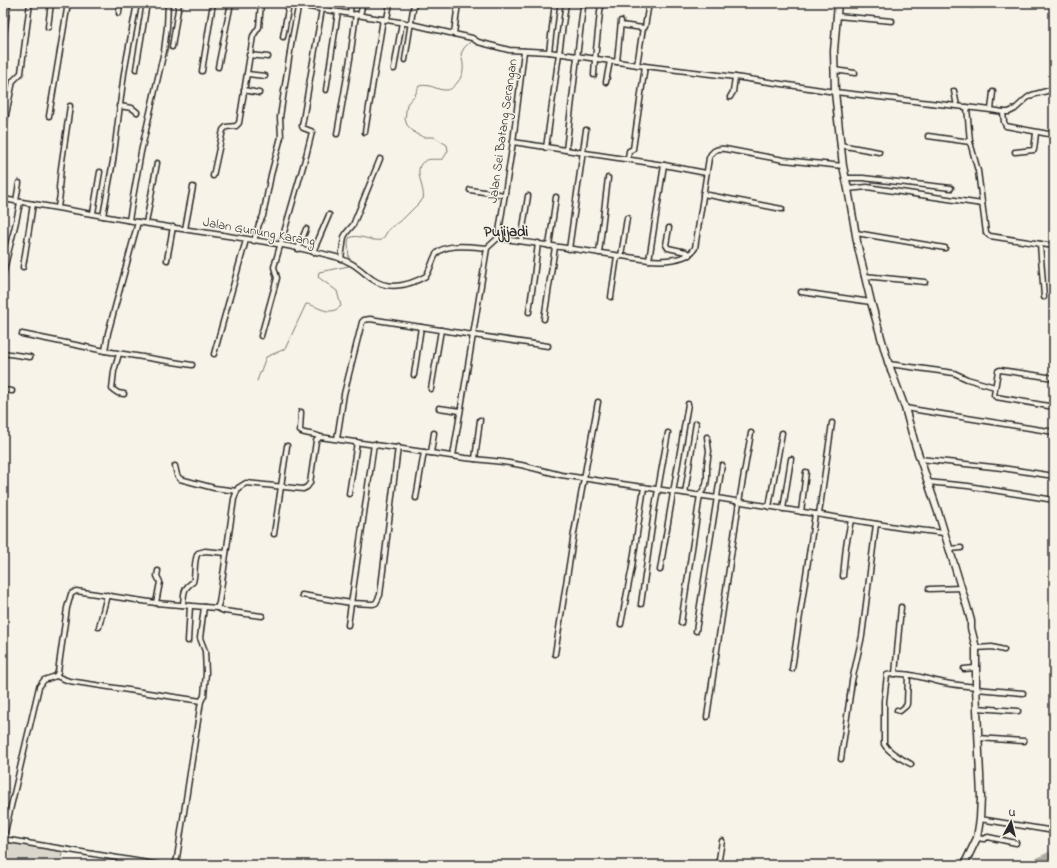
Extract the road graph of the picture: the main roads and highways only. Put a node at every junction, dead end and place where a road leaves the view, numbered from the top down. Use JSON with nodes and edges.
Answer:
{"nodes":[{"id":1,"x":838,"y":3,"type":"edge"},
{"id":2,"x":964,"y":865,"type":"edge"}],
"edges":[{"from":1,"to":2,"type":"main road"}]}
